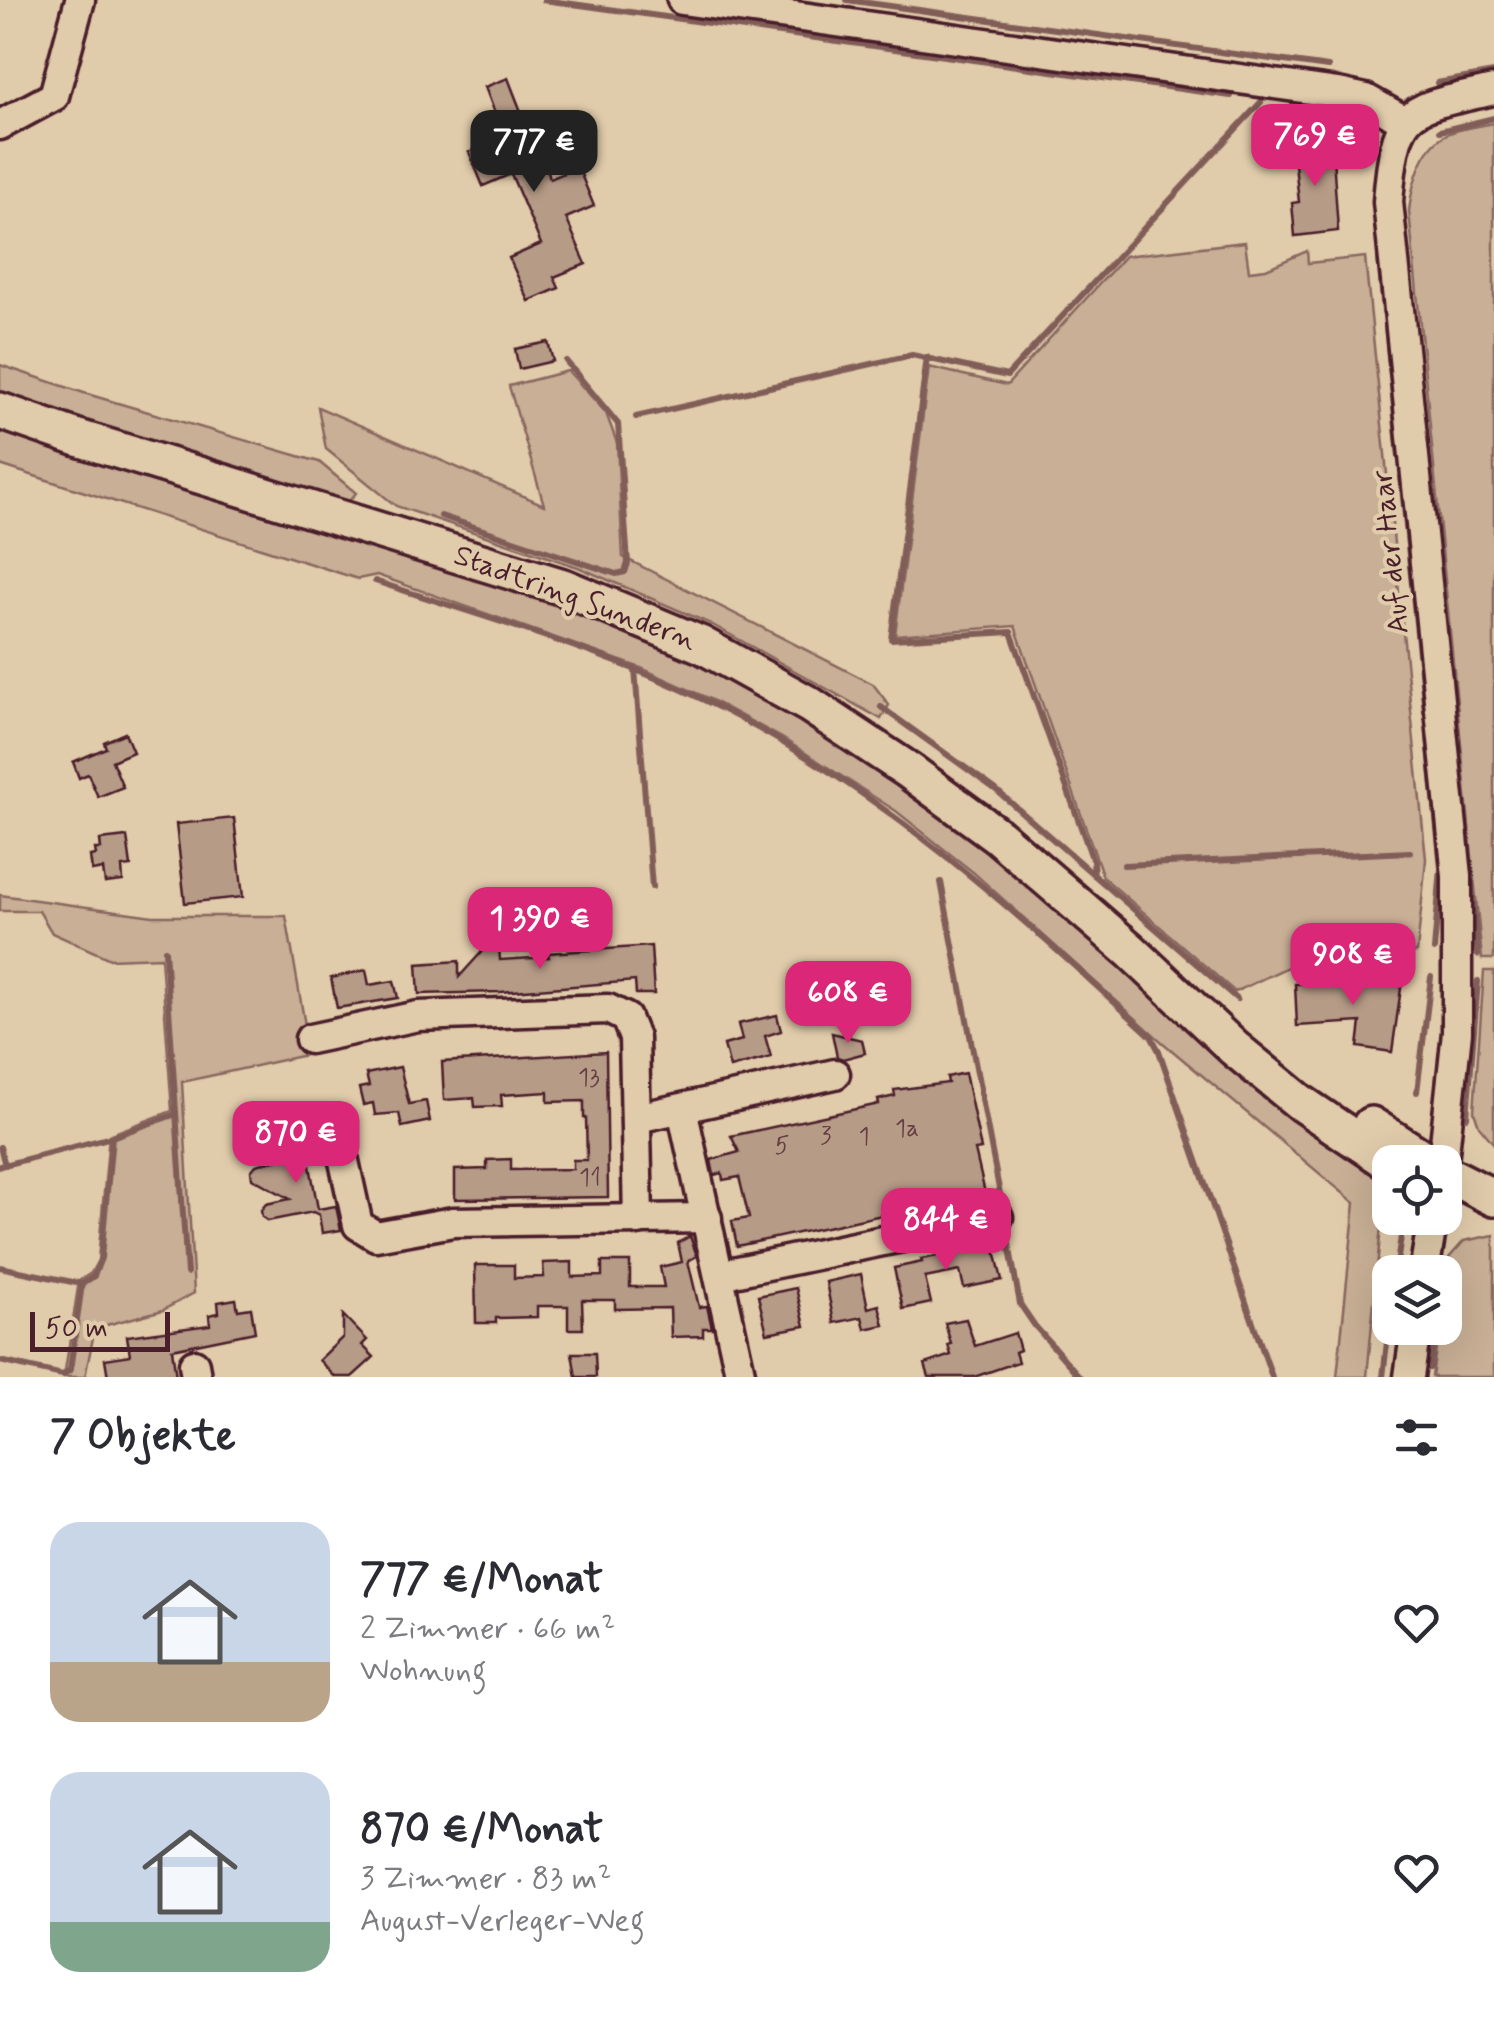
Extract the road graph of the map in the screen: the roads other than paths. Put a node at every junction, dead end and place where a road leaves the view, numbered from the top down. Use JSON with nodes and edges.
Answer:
{"nodes":[{"id":1,"x":80,"y":0,"type":"edge"},
{"id":2,"x":682,"y":0,"type":"edge"},
{"id":3,"x":1494,"y":90,"type":"edge"},
{"id":4,"x":1405,"y":122,"type":"junction"},
{"id":5,"x":0,"y":125,"type":"edge"},
{"id":6,"x":0,"y":411,"type":"edge"},
{"id":7,"x":310,"y":1039,"type":"dead end"},
{"id":8,"x":835,"y":1074,"type":"dead end"},
{"id":9,"x":682,"y":1109,"type":"junction"},
{"id":10,"x":637,"y":1118,"type":"junction"},
{"id":11,"x":340,"y":1143,"type":"dead end"},
{"id":12,"x":1398,"y":1145,"type":"edge"},
{"id":13,"x":1429,"y":1145,"type":"edge"},
{"id":14,"x":1462,"y":1182,"type":"edge"},
{"id":15,"x":1494,"y":1198,"type":"edge"},
{"id":16,"x":1462,"y":1206,"type":"edge"},
{"id":17,"x":998,"y":1217,"type":"dead end"},
{"id":18,"x":707,"y":1218,"type":"junction"},
{"id":19,"x":638,"y":1220,"type":"junction"},
{"id":20,"x":1494,"y":1220,"type":"edge"},
{"id":21,"x":719,"y":1275,"type":"junction"},
{"id":22,"x":1405,"y":1345,"type":"edge"},
{"id":23,"x":1413,"y":1345,"type":"edge"},
{"id":24,"x":742,"y":1377,"type":"edge"},
{"id":25,"x":1406,"y":1377,"type":"edge"}],
"edges":[{"from":1,"to":5,"type":"street"},
{"from":2,"to":4,"type":"street"},
{"from":3,"to":4,"type":"street"},
{"from":4,"to":13,"type":"street","name":"Auf der Haar"},
{"from":6,"to":12,"type":"main road","name":"Stadtring Sundern"},
{"from":7,"to":10,"type":"street"},
{"from":8,"to":9,"type":"street"},
{"from":9,"to":10,"type":"street"},
{"from":9,"to":18,"type":"street"},
{"from":10,"to":19,"type":"street"},
{"from":11,"to":19,"type":"street"},
{"from":14,"to":15,"type":"main road","name":"Stadtring Sundern"},
{"from":16,"to":20,"type":"main road"},
{"from":17,"to":21,"type":"street"},
{"from":18,"to":19,"type":"street"},
{"from":18,"to":21,"type":"street"},
{"from":21,"to":24,"type":"street"},
{"from":22,"to":25,"type":"street"},
{"from":23,"to":25,"type":"street"}]}
